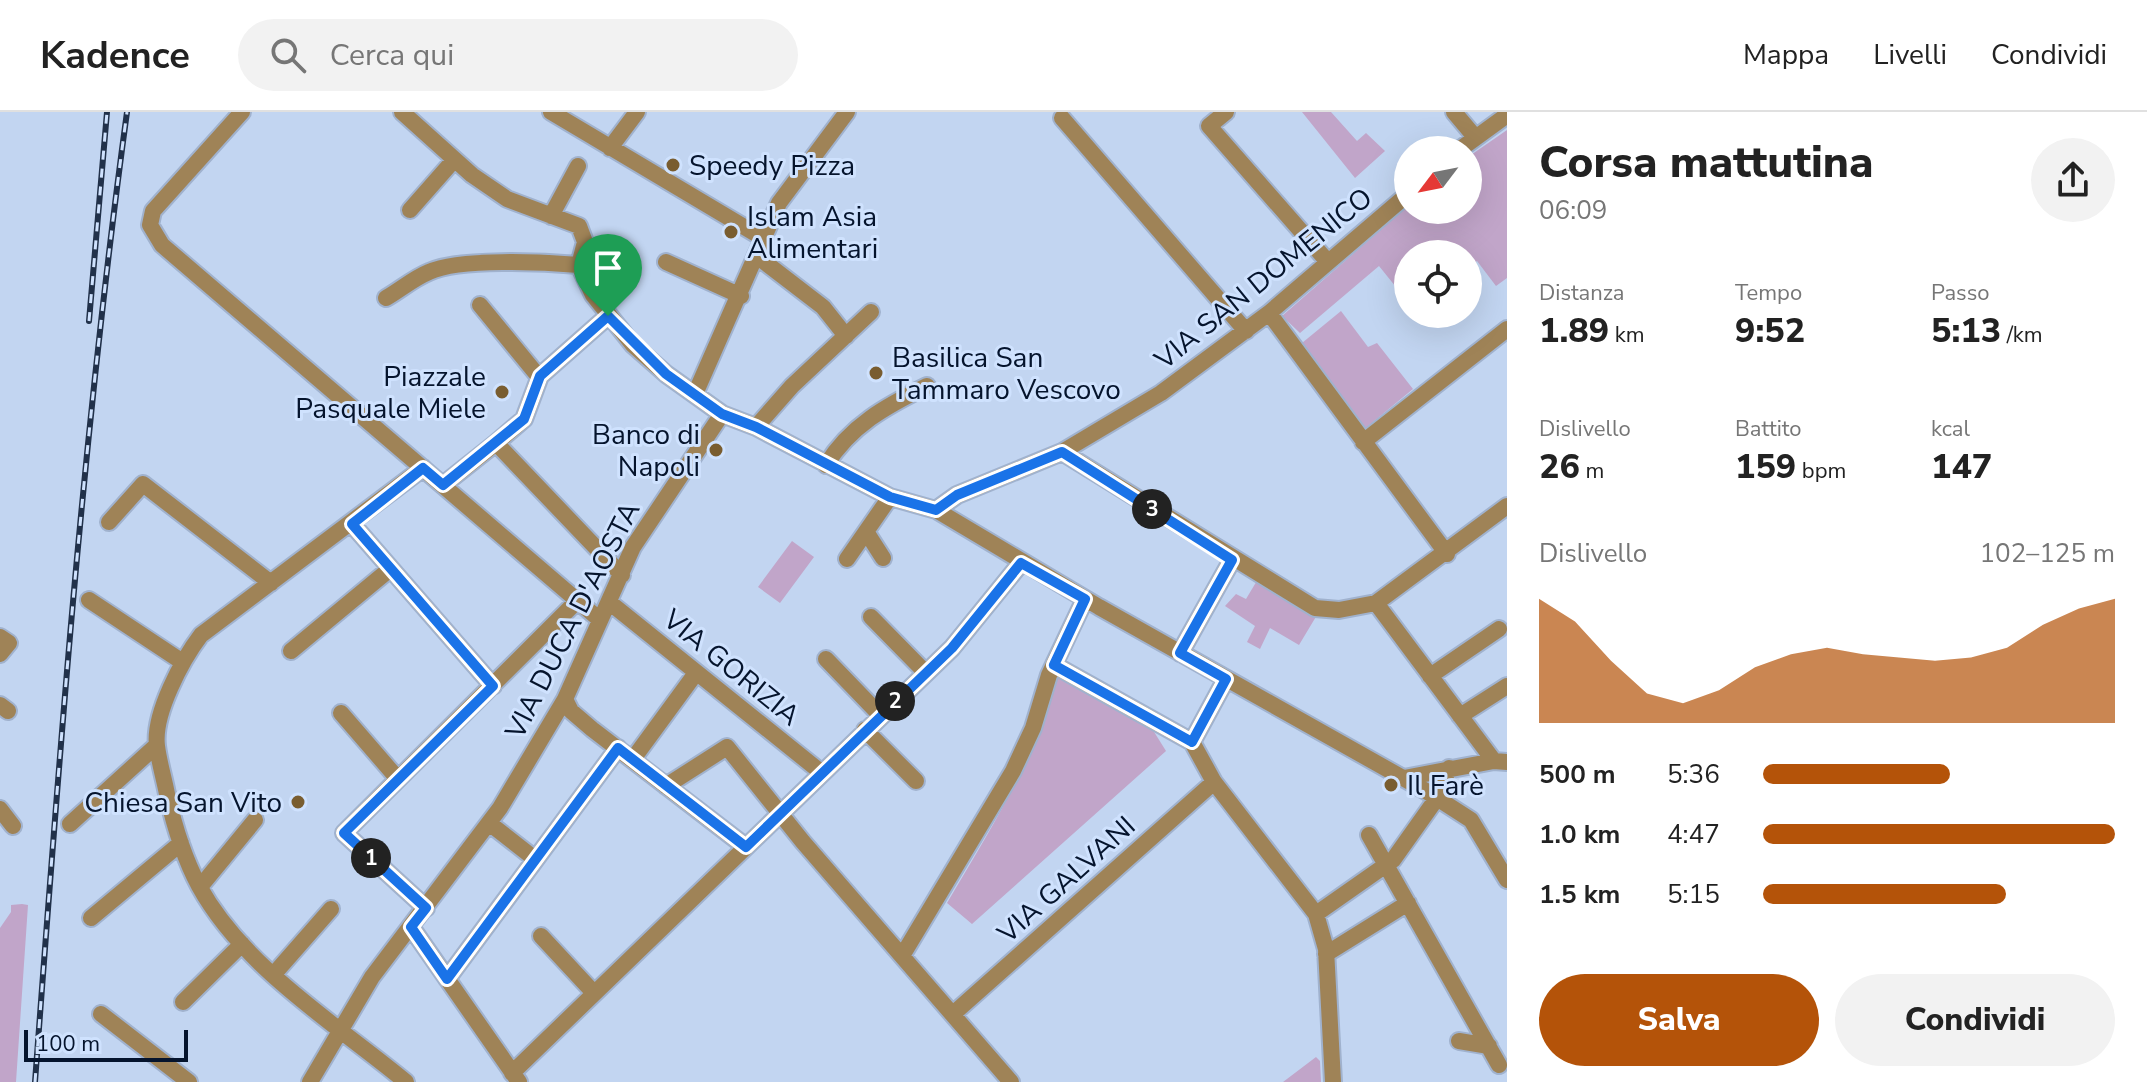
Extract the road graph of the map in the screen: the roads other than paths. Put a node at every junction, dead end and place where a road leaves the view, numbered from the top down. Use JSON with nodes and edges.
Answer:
{"nodes":[{"id":1,"x":242,"y":112,"type":"edge"},
{"id":2,"x":402,"y":112,"type":"edge"},
{"id":3,"x":551,"y":112,"type":"edge"},
{"id":4,"x":637,"y":112,"type":"edge"},
{"id":5,"x":847,"y":112,"type":"edge"},
{"id":6,"x":1226,"y":112,"type":"edge"},
{"id":7,"x":1454,"y":112,"type":"edge"},
{"id":8,"x":1507,"y":115,"type":"edge"},
{"id":9,"x":1062,"y":118,"type":"dead end"},
{"id":10,"x":1472,"y":134,"type":"joint"},
{"id":11,"x":610,"y":148,"type":"junction"},
{"id":12,"x":454,"y":160,"type":"junction"},
{"id":13,"x":578,"y":166,"type":"dead end"},
{"id":14,"x":1394,"y":206,"type":"edge"},
{"id":15,"x":410,"y":210,"type":"dead end"},
{"id":16,"x":551,"y":216,"type":"junction"},
{"id":17,"x":766,"y":240,"type":"junction"},
{"id":18,"x":758,"y":257,"type":"junction"},
{"id":19,"x":666,"y":262,"type":"dead end"},
{"id":20,"x":1328,"y":262,"type":"junction"},
{"id":21,"x":579,"y":265,"type":"junction"},
{"id":22,"x":741,"y":296,"type":"junction"},
{"id":23,"x":386,"y":298,"type":"dead end"},
{"id":24,"x":480,"y":305,"type":"dead end"},
{"id":25,"x":871,"y":312,"type":"dead end"},
{"id":26,"x":1269,"y":313,"type":"junction"},
{"id":27,"x":608,"y":316,"type":"junction"},
{"id":28,"x":1507,"y":329,"type":"edge"},
{"id":29,"x":1246,"y":331,"type":"junction"},
{"id":30,"x":846,"y":336,"type":"junction"},
{"id":31,"x":539,"y":377,"type":"junction"},
{"id":32,"x":927,"y":386,"type":"dead end"},
{"id":33,"x":701,"y":398,"type":"junction"},
{"id":34,"x":727,"y":417,"type":"junction"},
{"id":35,"x":756,"y":427,"type":"junction"},
{"id":36,"x":1363,"y":442,"type":"junction"},
{"id":37,"x":496,"y":443,"type":"junction"},
{"id":38,"x":1062,"y":452,"type":"junction"},
{"id":39,"x":826,"y":465,"type":"junction"},
{"id":40,"x":423,"y":468,"type":"junction"},
{"id":41,"x":443,"y":485,"type":"junction"},
{"id":42,"x":890,"y":497,"type":"junction"},
{"id":43,"x":1507,"y":506,"type":"edge"},
{"id":44,"x":936,"y":510,"type":"junction"},
{"id":45,"x":109,"y":522,"type":"dead end"},
{"id":46,"x":352,"y":524,"type":"junction"},
{"id":47,"x":867,"y":533,"type":"junction"},
{"id":48,"x":1447,"y":554,"type":"junction"},
{"id":49,"x":883,"y":558,"type":"dead end"},
{"id":50,"x":847,"y":559,"type":"dead end"},
{"id":51,"x":1232,"y":560,"type":"junction"},
{"id":52,"x":1021,"y":563,"type":"junction"},
{"id":53,"x":390,"y":569,"type":"junction"},
{"id":54,"x":622,"y":575,"type":"junction"},
{"id":55,"x":271,"y":583,"type":"junction"},
{"id":56,"x":1085,"y":599,"type":"junction"},
{"id":57,"x":89,"y":600,"type":"dead end"},
{"id":58,"x":577,"y":601,"type":"junction"},
{"id":59,"x":609,"y":602,"type":"junction"},
{"id":60,"x":1376,"y":603,"type":"junction"},
{"id":61,"x":871,"y":617,"type":"dead end"},
{"id":62,"x":600,"y":620,"type":"junction"},
{"id":63,"x":1499,"y":629,"type":"dead end"},
{"id":64,"x":291,"y":651,"type":"dead end"},
{"id":65,"x":1180,"y":653,"type":"junction"},
{"id":66,"x":826,"y":659,"type":"dead end"},
{"id":67,"x":181,"y":661,"type":"junction"},
{"id":68,"x":1054,"y":665,"type":"junction"},
{"id":69,"x":925,"y":672,"type":"junction"},
{"id":70,"x":696,"y":673,"type":"junction"},
{"id":71,"x":1430,"y":676,"type":"junction"},
{"id":72,"x":1226,"y":679,"type":"junction"},
{"id":73,"x":493,"y":686,"type":"junction"},
{"id":74,"x":1507,"y":686,"type":"edge"},
{"id":75,"x":565,"y":699,"type":"junction"},
{"id":76,"x":341,"y":713,"type":"dead end"},
{"id":77,"x":880,"y":715,"type":"junction"},
{"id":78,"x":1460,"y":716,"type":"junction"},
{"id":79,"x":865,"y":730,"type":"junction"},
{"id":80,"x":1192,"y":742,"type":"junction"},
{"id":81,"x":157,"y":745,"type":"junction"},
{"id":82,"x":618,"y":748,"type":"junction"},
{"id":83,"x":633,"y":759,"type":"junction"},
{"id":84,"x":1500,"y":761,"type":"edge"},
{"id":85,"x":1449,"y":768,"type":"junction"},
{"id":86,"x":822,"y":773,"type":"junction"},
{"id":87,"x":1402,"y":777,"type":"junction"},
{"id":88,"x":398,"y":779,"type":"junction"},
{"id":89,"x":916,"y":781,"type":"dead end"},
{"id":90,"x":1214,"y":782,"type":"junction"},
{"id":91,"x":666,"y":786,"type":"junction"},
{"id":92,"x":1437,"y":798,"type":"junction"},
{"id":93,"x":0,"y":809,"type":"edge"},
{"id":94,"x":780,"y":812,"type":"junction"},
{"id":95,"x":255,"y":820,"type":"dead end"},
{"id":96,"x":489,"y":823,"type":"junction"},
{"id":97,"x":70,"y":824,"type":"dead end"},
{"id":98,"x":13,"y":826,"type":"dead end"},
{"id":99,"x":1369,"y":835,"type":"dead end"},
{"id":100,"x":181,"y":843,"type":"junction"},
{"id":101,"x":746,"y":847,"type":"junction"},
{"id":102,"x":535,"y":859,"type":"junction"},
{"id":103,"x":1386,"y":864,"type":"junction"},
{"id":104,"x":1507,"y":880,"type":"edge"},
{"id":105,"x":200,"y":887,"type":"junction"},
{"id":106,"x":1408,"y":903,"type":"junction"},
{"id":107,"x":426,"y":908,"type":"junction"},
{"id":108,"x":331,"y":909,"type":"dead end"},
{"id":109,"x":1316,"y":914,"type":"junction"},
{"id":110,"x":91,"y":918,"type":"dead end"},
{"id":111,"x":411,"y":927,"type":"junction"},
{"id":112,"x":541,"y":936,"type":"dead end"},
{"id":113,"x":242,"y":944,"type":"junction"},
{"id":114,"x":1326,"y":954,"type":"junction"},
{"id":115,"x":902,"y":956,"type":"junction"},
{"id":116,"x":274,"y":974,"type":"junction"},
{"id":117,"x":447,"y":979,"type":"junction"},
{"id":118,"x":594,"y":993,"type":"junction"},
{"id":119,"x":183,"y":1002,"type":"dead end"},
{"id":120,"x":101,"y":1014,"type":"dead end"},
{"id":121,"x":953,"y":1014,"type":"junction"},
{"id":122,"x":341,"y":1029,"type":"junction"},
{"id":123,"x":1459,"y":1041,"type":"dead end"},
{"id":124,"x":1489,"y":1046,"type":"junction"},
{"id":125,"x":1499,"y":1065,"type":"dead end"},
{"id":126,"x":515,"y":1078,"type":"edge"},
{"id":127,"x":189,"y":1082,"type":"edge"},
{"id":128,"x":310,"y":1082,"type":"edge"},
{"id":129,"x":406,"y":1082,"type":"edge"},
{"id":130,"x":1011,"y":1082,"type":"edge"},
{"id":131,"x":1333,"y":1082,"type":"edge"}],
"edges":[{"from":1,"to":40,"type":"street"},
{"from":2,"to":12,"type":"street"},
{"from":3,"to":11,"type":"street"},
{"from":4,"to":11,"type":"street"},
{"from":5,"to":17,"type":"street"},
{"from":6,"to":20,"type":"street"},
{"from":7,"to":10,"type":"street"},
{"from":8,"to":10,"type":"street"},
{"from":9,"to":29,"type":"street"},
{"from":11,"to":17,"type":"street"},
{"from":12,"to":15,"type":"street"},
{"from":12,"to":16,"type":"street"},
{"from":13,"to":16,"type":"street"},
{"from":14,"to":20,"type":"street","name":"VIA SAN DOMENICO"},
{"from":16,"to":21,"type":"street"},
{"from":17,"to":18,"type":"street"},
{"from":18,"to":22,"type":"street"},
{"from":18,"to":30,"type":"street"},
{"from":19,"to":22,"type":"street"},
{"from":20,"to":26,"type":"street","name":"VIA SAN DOMENICO"},
{"from":21,"to":23,"type":"street"},
{"from":21,"to":27,"type":"street"},
{"from":22,"to":33,"type":"street"},
{"from":24,"to":31,"type":"street"},
{"from":25,"to":30,"type":"street"},
{"from":26,"to":29,"type":"street","name":"VIA SAN DOMENICO"},
{"from":26,"to":36,"type":"street"},
{"from":27,"to":31,"type":"street"},
{"from":27,"to":33,"type":"street"},
{"from":28,"to":36,"type":"street"},
{"from":29,"to":38,"type":"street","name":"VIA SAN DOMENICO"},
{"from":30,"to":35,"type":"street"},
{"from":31,"to":37,"type":"street"},
{"from":32,"to":39,"type":"street"},
{"from":33,"to":34,"type":"street"},
{"from":34,"to":35,"type":"street"},
{"from":34,"to":54,"type":"street","name":"VIA DUCA D'AOSTA"},
{"from":35,"to":39,"type":"street"},
{"from":36,"to":48,"type":"street"},
{"from":37,"to":41,"type":"street"},
{"from":37,"to":54,"type":"street"},
{"from":38,"to":44,"type":"street","name":"VIA SAN DOMENICO"},
{"from":38,"to":51,"type":"street"},
{"from":39,"to":42,"type":"street"},
{"from":40,"to":41,"type":"street"},
{"from":40,"to":46,"type":"street"},
{"from":41,"to":58,"type":"street"},
{"from":42,"to":44,"type":"street"},
{"from":42,"to":47,"type":"street"},
{"from":43,"to":48,"type":"street"},
{"from":44,"to":52,"type":"street"},
{"from":45,"to":55,"type":"street"},
{"from":46,"to":53,"type":"street"},
{"from":46,"to":55,"type":"street"},
{"from":47,"to":49,"type":"street"},
{"from":47,"to":50,"type":"street"},
{"from":48,"to":60,"type":"street"},
{"from":51,"to":60,"type":"street"},
{"from":51,"to":65,"type":"street"},
{"from":52,"to":56,"type":"street"},
{"from":52,"to":69,"type":"street"},
{"from":53,"to":64,"type":"street"},
{"from":53,"to":73,"type":"street"},
{"from":54,"to":59,"type":"street","name":"VIA DUCA D'AOSTA"},
{"from":55,"to":67,"type":"street"},
{"from":56,"to":65,"type":"street"},
{"from":56,"to":68,"type":"street"},
{"from":57,"to":67,"type":"street"},
{"from":58,"to":62,"type":"street"},
{"from":58,"to":73,"type":"street"},
{"from":59,"to":62,"type":"street","name":"VIA DUCA D'AOSTA"},
{"from":59,"to":70,"type":"street","name":"VIA GORIZIA"},
{"from":60,"to":71,"type":"street"},
{"from":61,"to":69,"type":"street"},
{"from":62,"to":75,"type":"street","name":"VIA DUCA D'AOSTA"},
{"from":63,"to":71,"type":"street"},
{"from":65,"to":72,"type":"street"},
{"from":66,"to":77,"type":"street"},
{"from":67,"to":81,"type":"street"},
{"from":68,"to":80,"type":"street"},
{"from":68,"to":115,"type":"street"},
{"from":69,"to":77,"type":"street"},
{"from":70,"to":83,"type":"street"},
{"from":70,"to":86,"type":"street","name":"VIA GORIZIA"},
{"from":71,"to":78,"type":"street"},
{"from":72,"to":80,"type":"street"},
{"from":72,"to":87,"type":"street"},
{"from":73,"to":88,"type":"street"},
{"from":74,"to":78,"type":"street"},
{"from":75,"to":82,"type":"street"},
{"from":75,"to":96,"type":"street","name":"VIA DUCA D'AOSTA"},
{"from":76,"to":88,"type":"street"},
{"from":77,"to":79,"type":"street"},
{"from":78,"to":84,"type":"street"},
{"from":79,"to":86,"type":"street"},
{"from":79,"to":89,"type":"street"},
{"from":80,"to":90,"type":"street"},
{"from":81,"to":97,"type":"street"},
{"from":81,"to":100,"type":"street"},
{"from":82,"to":83,"type":"street"},
{"from":82,"to":102,"type":"street"},
{"from":83,"to":91,"type":"street"},
{"from":84,"to":85,"type":"street"},
{"from":85,"to":87,"type":"street"},
{"from":85,"to":92,"type":"street"},
{"from":86,"to":94,"type":"street"},
{"from":87,"to":92,"type":"street"},
{"from":88,"to":107,"type":"street"},
{"from":90,"to":109,"type":"street"},
{"from":90,"to":121,"type":"street","name":"VIA GALVANI"},
{"from":91,"to":94,"type":"street"},
{"from":91,"to":101,"type":"street"},
{"from":92,"to":103,"type":"street"},
{"from":92,"to":104,"type":"street"},
{"from":93,"to":98,"type":"street"},
{"from":94,"to":101,"type":"street"},
{"from":94,"to":115,"type":"street"},
{"from":95,"to":105,"type":"street"},
{"from":96,"to":102,"type":"street"},
{"from":96,"to":107,"type":"street","name":"VIA DUCA D'AOSTA"},
{"from":99,"to":103,"type":"street"},
{"from":100,"to":105,"type":"street"},
{"from":100,"to":110,"type":"street"},
{"from":101,"to":118,"type":"street"},
{"from":102,"to":117,"type":"street"},
{"from":103,"to":106,"type":"street"},
{"from":103,"to":109,"type":"street"},
{"from":105,"to":113,"type":"street"},
{"from":106,"to":114,"type":"street"},
{"from":106,"to":124,"type":"street"},
{"from":107,"to":111,"type":"street","name":"VIA DUCA D'AOSTA"},
{"from":108,"to":116,"type":"street"},
{"from":109,"to":114,"type":"street"},
{"from":111,"to":117,"type":"street"},
{"from":111,"to":122,"type":"street","name":"VIA DUCA D'AOSTA"},
{"from":112,"to":118,"type":"street"},
{"from":113,"to":116,"type":"street"},
{"from":113,"to":119,"type":"street"},
{"from":114,"to":131,"type":"street"},
{"from":115,"to":121,"type":"street"},
{"from":116,"to":122,"type":"street"},
{"from":117,"to":126,"type":"street"},
{"from":118,"to":126,"type":"street"},
{"from":120,"to":127,"type":"street"},
{"from":121,"to":130,"type":"street"},
{"from":122,"to":128,"type":"street","name":"VIA DUCA D'AOSTA"},
{"from":122,"to":129,"type":"street"},
{"from":123,"to":124,"type":"street"},
{"from":124,"to":125,"type":"street"}]}
